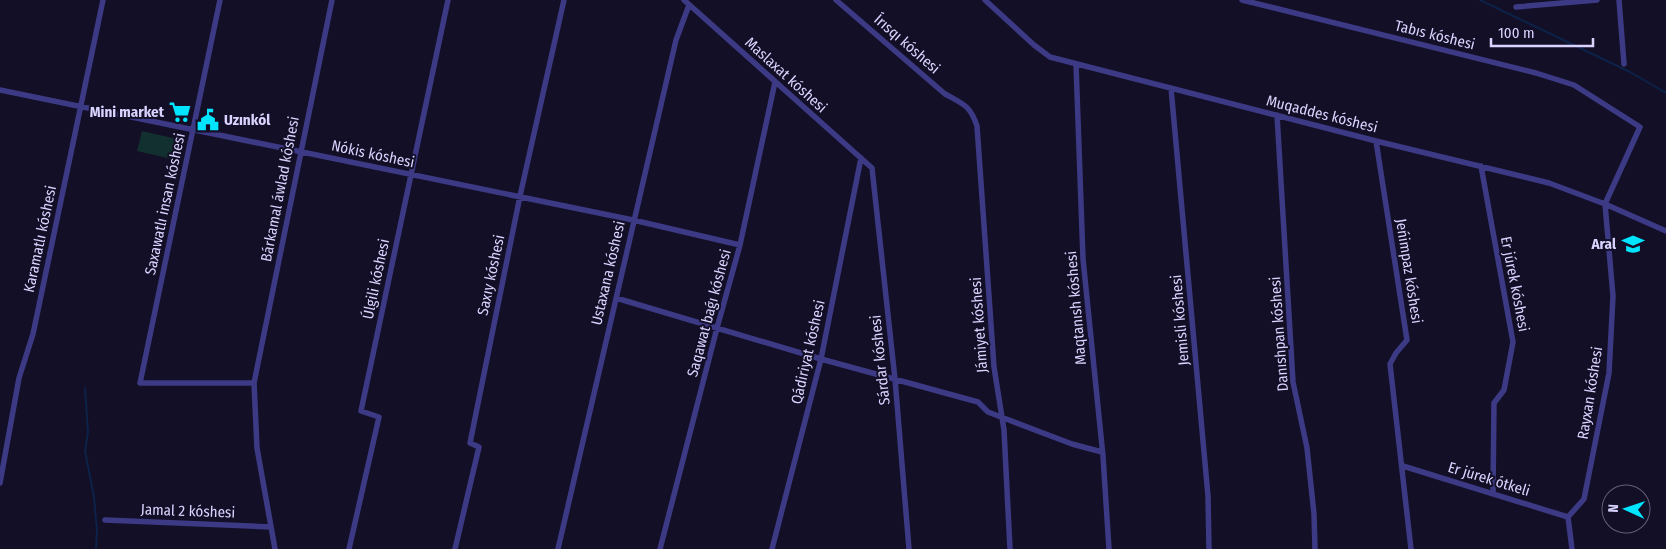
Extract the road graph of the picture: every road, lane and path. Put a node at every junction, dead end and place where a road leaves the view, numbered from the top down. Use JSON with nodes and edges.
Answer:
{"nodes":[{"id":1,"x":103,"y":0,"type":"edge"},
{"id":2,"x":220,"y":0,"type":"edge"},
{"id":3,"x":332,"y":0,"type":"edge"},
{"id":4,"x":448,"y":0,"type":"edge"},
{"id":5,"x":564,"y":0,"type":"edge"},
{"id":6,"x":684,"y":0,"type":"edge"},
{"id":7,"x":836,"y":0,"type":"edge"},
{"id":8,"x":985,"y":0,"type":"edge"},
{"id":9,"x":1242,"y":0,"type":"edge"},
{"id":10,"x":1596,"y":0,"type":"edge"},
{"id":11,"x":1619,"y":0,"type":"edge"},
{"id":12,"x":689,"y":5,"type":"junction"},
{"id":13,"x":1516,"y":7,"type":"dead end"},
{"id":14,"x":1076,"y":64,"type":"junction"},
{"id":15,"x":1624,"y":64,"type":"dead end"},
{"id":16,"x":776,"y":82,"type":"junction"},
{"id":17,"x":1172,"y":88,"type":"junction"},
{"id":18,"x":0,"y":90,"type":"edge"},
{"id":19,"x":963,"y":104,"type":"joint"},
{"id":20,"x":80,"y":107,"type":"junction"},
{"id":21,"x":1278,"y":115,"type":"junction"},
{"id":22,"x":193,"y":129,"type":"junction"},
{"id":23,"x":1376,"y":141,"type":"junction"},
{"id":24,"x":300,"y":152,"type":"junction"},
{"id":25,"x":861,"y":158,"type":"junction"},
{"id":26,"x":1481,"y":166,"type":"junction"},
{"id":27,"x":872,"y":168,"type":"joint"},
{"id":28,"x":412,"y":174,"type":"junction"},
{"id":29,"x":520,"y":196,"type":"junction"},
{"id":30,"x":1604,"y":204,"type":"junction"},
{"id":31,"x":633,"y":220,"type":"junction"},
{"id":32,"x":1666,"y":231,"type":"edge"},
{"id":33,"x":740,"y":246,"type":"junction"},
{"id":34,"x":616,"y":298,"type":"junction"},
{"id":35,"x":717,"y":328,"type":"junction"},
{"id":36,"x":821,"y":358,"type":"junction"},
{"id":37,"x":895,"y":379,"type":"junction"},
{"id":38,"x":254,"y":383,"type":"junction"},
{"id":39,"x":1001,"y":417,"type":"junction"},
{"id":40,"x":1102,"y":452,"type":"junction"},
{"id":41,"x":1403,"y":466,"type":"junction"},
{"id":42,"x":0,"y":483,"type":"edge"},
{"id":43,"x":1493,"y":494,"type":"junction"},
{"id":44,"x":1568,"y":517,"type":"junction"},
{"id":45,"x":105,"y":520,"type":"dead end"},
{"id":46,"x":271,"y":527,"type":"junction"},
{"id":47,"x":276,"y":549,"type":"edge"},
{"id":48,"x":349,"y":549,"type":"edge"},
{"id":49,"x":456,"y":549,"type":"edge"},
{"id":50,"x":558,"y":549,"type":"edge"},
{"id":51,"x":660,"y":549,"type":"edge"},
{"id":52,"x":772,"y":549,"type":"edge"},
{"id":53,"x":908,"y":549,"type":"edge"},
{"id":54,"x":1010,"y":549,"type":"edge"},
{"id":55,"x":1109,"y":549,"type":"edge"},
{"id":56,"x":1209,"y":549,"type":"edge"},
{"id":57,"x":1315,"y":549,"type":"edge"},
{"id":58,"x":1411,"y":549,"type":"edge"},
{"id":59,"x":1572,"y":549,"type":"edge"}],
"edges":[{"from":1,"to":20,"type":"street","name":"Karamatlı kóshesi"},
{"from":2,"to":22,"type":"street","name":"Saxawatlı insan kóshesi"},
{"from":3,"to":24,"type":"street","name":"Bárkamal áwlad kóshesi"},
{"from":4,"to":28,"type":"street","name":"Úlgili kóshesi"},
{"from":5,"to":29,"type":"street","name":"Saxıy kóshesi"},
{"from":6,"to":12,"type":"street","name":"Maslaxat kóshesi"},
{"from":7,"to":19,"type":"street","name":"Írısqı kóshesi"},
{"from":8,"to":14,"type":"street","name":"Muqaddes kóshesi"},
{"from":9,"to":30,"type":"street","name":"Tabıs kóshesi"},
{"from":10,"to":13,"type":"street"},
{"from":11,"to":15,"type":"street"},
{"from":12,"to":16,"type":"street","name":"Maslaxat kóshesi"},
{"from":12,"to":31,"type":"street","name":"Ustaxana kóshesi"},
{"from":14,"to":17,"type":"street","name":"Muqaddes kóshesi"},
{"from":14,"to":40,"type":"street","name":"Maqtanısh kóshesi"},
{"from":16,"to":25,"type":"street","name":"Maslaxat kóshesi"},
{"from":16,"to":33,"type":"street","name":"Saqawat baǵı kóshesi"},
{"from":17,"to":21,"type":"street","name":"Muqaddes kóshesi"},
{"from":17,"to":56,"type":"street","name":"Jemisli kóshesi"},
{"from":18,"to":20,"type":"street","name":"Nókis kóshesi"},
{"from":19,"to":39,"type":"street","name":"Jámiyet kóshesi"},
{"from":20,"to":22,"type":"street","name":"Nókis kóshesi"},
{"from":20,"to":42,"type":"street","name":"Karamatlı kóshesi"},
{"from":21,"to":23,"type":"street","name":"Muqaddes kóshesi"},
{"from":21,"to":57,"type":"street","name":"Danıshpan kóshesi"},
{"from":22,"to":24,"type":"street","name":"Nókis kóshesi"},
{"from":22,"to":38,"type":"street","name":"Saxawatlı insan kóshesi"},
{"from":23,"to":26,"type":"street","name":"Muqaddes kóshesi"},
{"from":23,"to":41,"type":"street","name":"Jeńimpaz kóshesi"},
{"from":24,"to":28,"type":"street","name":"Nókis kóshesi"},
{"from":24,"to":38,"type":"street","name":"Bárkamal áwlad kóshesi"},
{"from":25,"to":27,"type":"street","name":"Maslaxat kóshesi"},
{"from":25,"to":36,"type":"street","name":"Qádiriyat kóshesi"},
{"from":26,"to":30,"type":"street","name":"Muqaddes kóshesi"},
{"from":26,"to":43,"type":"street","name":"Er júrek kóshesi"},
{"from":27,"to":37,"type":"street","name":"Sárdar kóshesi"},
{"from":28,"to":29,"type":"street","name":"Nókis kóshesi"},
{"from":28,"to":48,"type":"street","name":"Úlgili kóshesi"},
{"from":29,"to":31,"type":"street","name":"Nókis kóshesi"},
{"from":29,"to":49,"type":"street","name":"Saxıy kóshesi"},
{"from":30,"to":32,"type":"street","name":"Muqaddes kóshesi"},
{"from":30,"to":44,"type":"street","name":"Rayxan kóshesi"},
{"from":31,"to":33,"type":"street","name":"Nókis kóshesi"},
{"from":31,"to":34,"type":"street","name":"Ustaxana kóshesi"},
{"from":33,"to":35,"type":"street","name":"Saqawat baǵı kóshesi"},
{"from":34,"to":35,"type":"street"},
{"from":34,"to":50,"type":"street","name":"Ustaxana kóshesi"},
{"from":35,"to":36,"type":"street"},
{"from":35,"to":51,"type":"street","name":"Saqawat baǵı kóshesi"},
{"from":36,"to":37,"type":"street"},
{"from":36,"to":52,"type":"street","name":"Qádiriyat kóshesi"},
{"from":37,"to":39,"type":"street"},
{"from":37,"to":53,"type":"street","name":"Sárdar kóshesi"},
{"from":38,"to":46,"type":"street","name":"Bárkamal áwlad kóshesi"},
{"from":39,"to":40,"type":"street"},
{"from":39,"to":54,"type":"street","name":"Jámiyet kóshesi"},
{"from":40,"to":55,"type":"street","name":"Maqtanısh kóshesi"},
{"from":41,"to":43,"type":"street","name":"Er júrek ótkeli"},
{"from":41,"to":58,"type":"street","name":"Jeńimpaz kóshesi"},
{"from":43,"to":44,"type":"street","name":"Er júrek ótkeli"},
{"from":44,"to":59,"type":"street"},
{"from":45,"to":46,"type":"street","name":"Jamal 2 kóshesi"},
{"from":46,"to":47,"type":"street","name":"Bárkamal áwlad kóshesi"}]}
